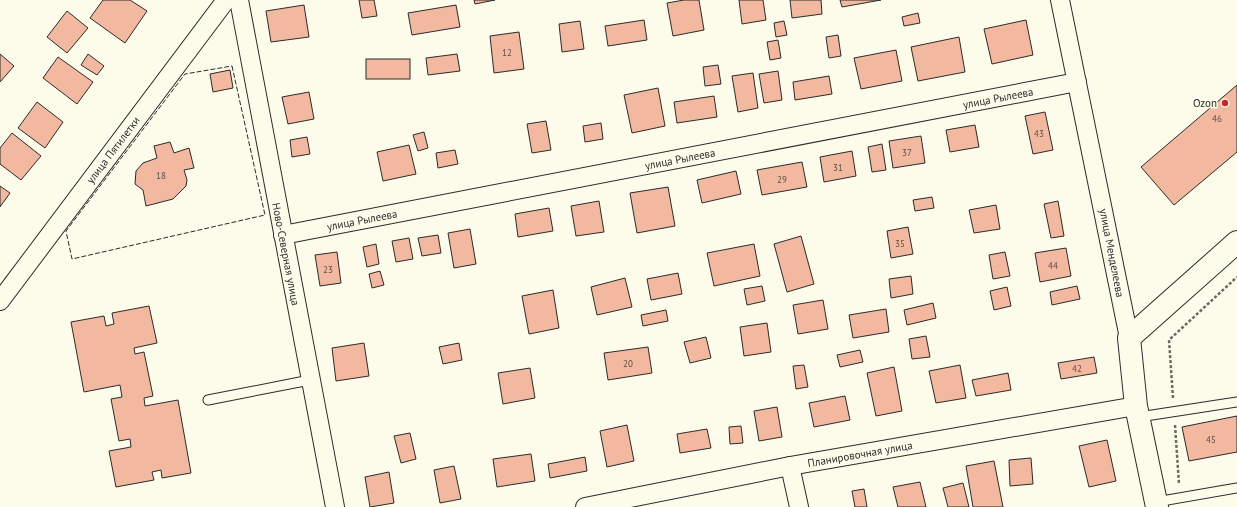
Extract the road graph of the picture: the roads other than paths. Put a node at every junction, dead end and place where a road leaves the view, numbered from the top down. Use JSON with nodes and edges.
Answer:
{"nodes":[{"id":1,"x":226,"y":0,"type":"edge"},
{"id":2,"x":239,"y":0,"type":"edge"},
{"id":3,"x":1060,"y":0,"type":"edge"},
{"id":4,"x":1077,"y":82,"type":"junction"},
{"id":5,"x":283,"y":235,"type":"junction"},
{"id":6,"x":1237,"y":242,"type":"edge"},
{"id":7,"x":0,"y":301,"type":"edge"},
{"id":8,"x":1129,"y":338,"type":"junction"},
{"id":9,"x":310,"y":380,"type":"junction"},
{"id":10,"x":208,"y":400,"type":"dead end"},
{"id":11,"x":1237,"y":402,"type":"edge"},
{"id":12,"x":1137,"y":412,"type":"junction"},
{"id":13,"x":790,"y":466,"type":"junction"},
{"id":14,"x":1237,"y":488,"type":"edge"},
{"id":15,"x":1156,"y":504,"type":"edge"},
{"id":16,"x":335,"y":507,"type":"edge"},
{"id":17,"x":585,"y":507,"type":"edge"},
{"id":18,"x":799,"y":507,"type":"edge"}],
"edges":[{"from":1,"to":7,"type":"street","name":"улица Пятилетки"},
{"from":2,"to":5,"type":"street","name":"Ново-Северная улица"},
{"from":3,"to":4,"type":"street","name":"улица Менделеева"},
{"from":4,"to":5,"type":"street","name":"улица Рылеева"},
{"from":4,"to":8,"type":"street","name":"улица Менделеева"},
{"from":5,"to":9,"type":"street","name":"Ново-Северная улица"},
{"from":6,"to":8,"type":"street"},
{"from":8,"to":12,"type":"street","name":"улица Менделеева"},
{"from":9,"to":10,"type":"lane"},
{"from":9,"to":16,"type":"street","name":"Ново-Северная улица"},
{"from":11,"to":12,"type":"lane"},
{"from":12,"to":13,"type":"street","name":"Планировочная улица"},
{"from":12,"to":15,"type":"street","name":"улица Менделеева"},
{"from":13,"to":17,"type":"street","name":"Планировочная улица"},
{"from":13,"to":18,"type":"street"},
{"from":14,"to":15,"type":"lane"}]}
